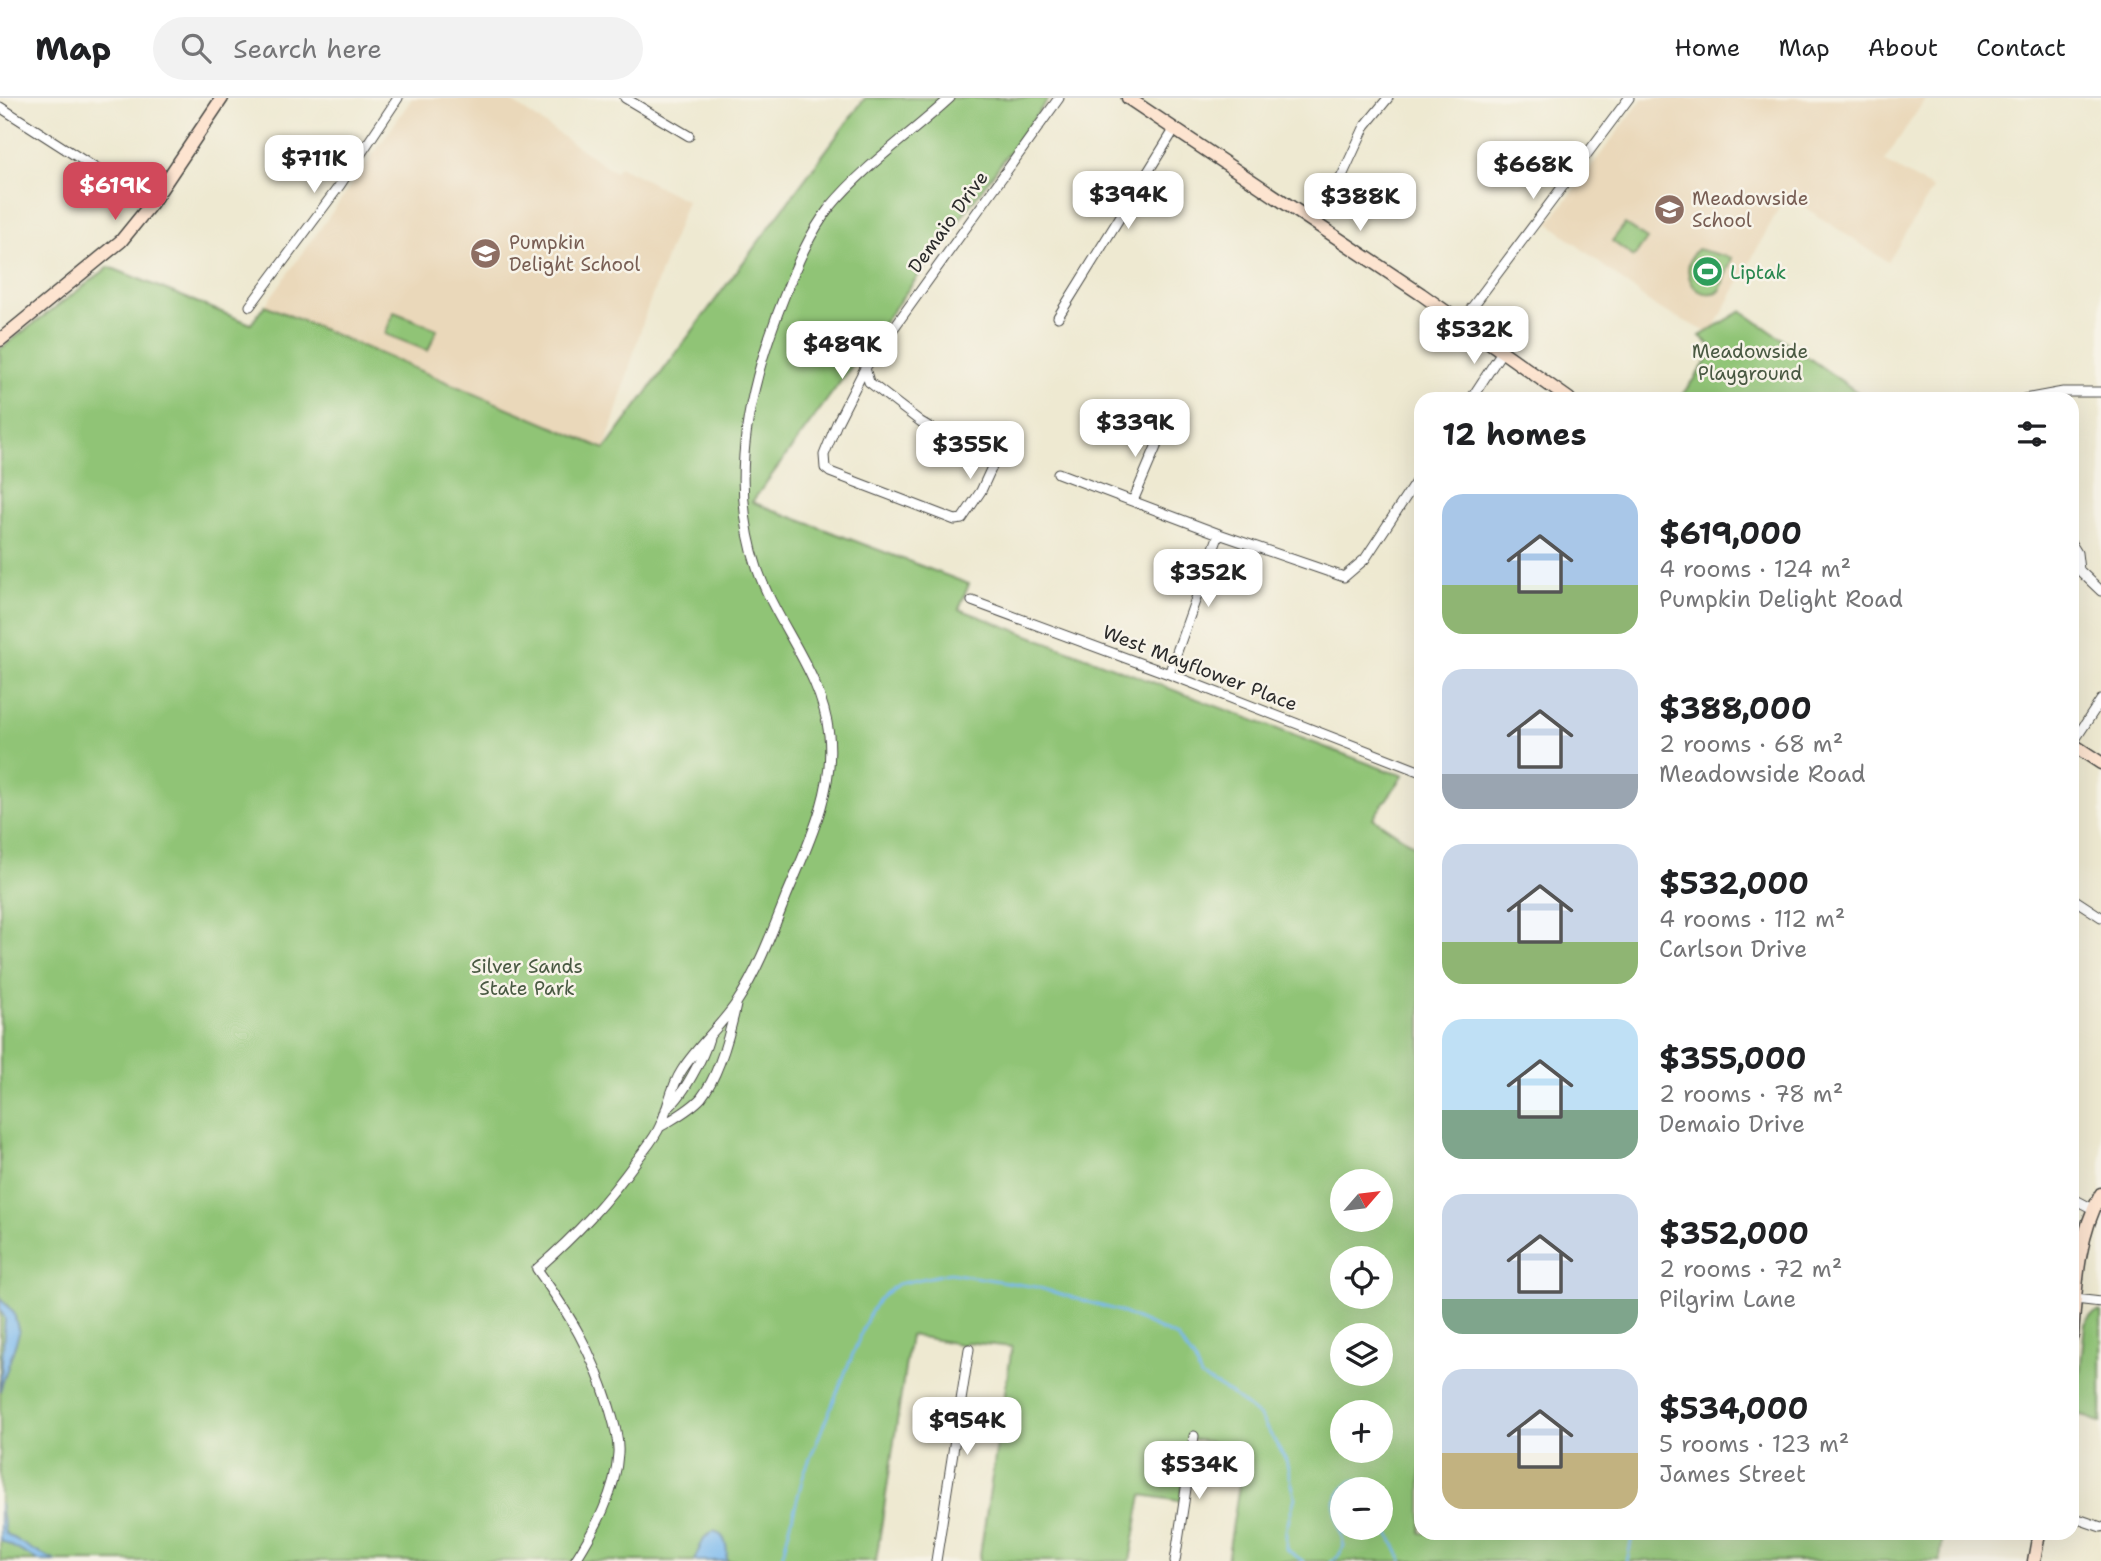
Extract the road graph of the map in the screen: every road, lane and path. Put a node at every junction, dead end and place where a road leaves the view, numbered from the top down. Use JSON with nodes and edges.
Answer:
{"nodes":[{"id":1,"x":222,"y":98,"type":"edge"},
{"id":2,"x":398,"y":98,"type":"edge"},
{"id":3,"x":625,"y":98,"type":"edge"},
{"id":4,"x":950,"y":98,"type":"edge"},
{"id":5,"x":1059,"y":98,"type":"edge"},
{"id":6,"x":1128,"y":98,"type":"edge"},
{"id":7,"x":1388,"y":98,"type":"edge"},
{"id":8,"x":1629,"y":98,"type":"edge"},
{"id":9,"x":0,"y":107,"type":"edge"},
{"id":10,"x":1174,"y":130,"type":"junction"},
{"id":11,"x":689,"y":136,"type":"dead end"},
{"id":12,"x":151,"y":204,"type":"junction"},
{"id":13,"x":1312,"y":221,"type":"junction"},
{"id":14,"x":250,"y":306,"type":"dead end"},
{"id":15,"x":1058,"y":317,"type":"dead end"},
{"id":16,"x":1461,"y":322,"type":"junction"},
{"id":17,"x":0,"y":340,"type":"edge"},
{"id":18,"x":1503,"y":350,"type":"junction"},
{"id":19,"x":866,"y":368,"type":"junction"},
{"id":20,"x":1476,"y":392,"type":"edge"},
{"id":21,"x":1560,"y":392,"type":"edge"},
{"id":22,"x":2079,"y":392,"type":"edge"},
{"id":23,"x":2101,"y":392,"type":"edge"},
{"id":24,"x":1164,"y":428,"type":"dead end"},
{"id":25,"x":1059,"y":473,"type":"dead end"},
{"id":26,"x":1414,"y":485,"type":"edge"},
{"id":27,"x":1133,"y":501,"type":"junction"},
{"id":28,"x":1219,"y":534,"type":"junction"},
{"id":29,"x":2079,"y":573,"type":"edge"},
{"id":30,"x":2101,"y":591,"type":"edge"},
{"id":31,"x":972,"y":601,"type":"dead end"},
{"id":32,"x":1169,"y":674,"type":"junction"},
{"id":33,"x":2101,"y":700,"type":"edge"},
{"id":34,"x":2079,"y":733,"type":"edge"},
{"id":35,"x":2079,"y":749,"type":"edge"},
{"id":36,"x":2101,"y":763,"type":"edge"},
{"id":37,"x":1414,"y":768,"type":"edge"},
{"id":38,"x":2079,"y":903,"type":"edge"},
{"id":39,"x":2101,"y":917,"type":"edge"},
{"id":40,"x":736,"y":1003,"type":"junction"},
{"id":41,"x":659,"y":1128,"type":"junction"},
{"id":42,"x":2101,"y":1194,"type":"edge"},
{"id":43,"x":2079,"y":1202,"type":"edge"},
{"id":44,"x":2093,"y":1209,"type":"junction"},
{"id":45,"x":2079,"y":1258,"type":"edge"},
{"id":46,"x":2079,"y":1299,"type":"edge"},
{"id":47,"x":2101,"y":1302,"type":"edge"},
{"id":48,"x":968,"y":1349,"type":"dead end"},
{"id":49,"x":1194,"y":1436,"type":"dead end"},
{"id":50,"x":2079,"y":1519,"type":"edge"},
{"id":51,"x":2101,"y":1527,"type":"edge"},
{"id":52,"x":2038,"y":1540,"type":"edge"},
{"id":53,"x":575,"y":1561,"type":"edge"},
{"id":54,"x":936,"y":1561,"type":"edge"},
{"id":55,"x":1175,"y":1561,"type":"edge"},
{"id":56,"x":2034,"y":1561,"type":"edge"}],
"edges":[{"from":1,"to":12,"type":"main road"},
{"from":2,"to":14,"type":"street"},
{"from":3,"to":11,"type":"street"},
{"from":4,"to":40,"type":"street"},
{"from":5,"to":19,"type":"street","name":"Demaio Drive"},
{"from":6,"to":10,"type":"main road"},
{"from":7,"to":13,"type":"street"},
{"from":8,"to":16,"type":"street"},
{"from":9,"to":12,"type":"street"},
{"from":10,"to":13,"type":"main road"},
{"from":10,"to":15,"type":"street"},
{"from":12,"to":17,"type":"main road"},
{"from":13,"to":16,"type":"main road"},
{"from":16,"to":18,"type":"main road"},
{"from":18,"to":20,"type":"street"},
{"from":18,"to":21,"type":"main road"},
{"from":19,"to":19,"type":"street","name":"Demaio Drive"},
{"from":22,"to":23,"type":"street"},
{"from":24,"to":27,"type":"street"},
{"from":25,"to":27,"type":"street"},
{"from":26,"to":28,"type":"street"},
{"from":27,"to":28,"type":"street"},
{"from":28,"to":32,"type":"street"},
{"from":29,"to":30,"type":"street"},
{"from":31,"to":32,"type":"street","name":"West Mayflower Place"},
{"from":32,"to":37,"type":"street","name":"West Mayflower Place"},
{"from":33,"to":34,"type":"street"},
{"from":35,"to":36,"type":"main road"},
{"from":38,"to":39,"type":"street"},
{"from":40,"to":41,"type":"street"},
{"from":40,"to":41,"type":"street"},
{"from":41,"to":53,"type":"street"},
{"from":42,"to":44,"type":"main road"},
{"from":43,"to":44,"type":"street"},
{"from":44,"to":45,"type":"main road"},
{"from":46,"to":47,"type":"street"},
{"from":48,"to":54,"type":"street"},
{"from":49,"to":55,"type":"street"},
{"from":50,"to":51,"type":"street"},
{"from":52,"to":56,"type":"main road"}]}
